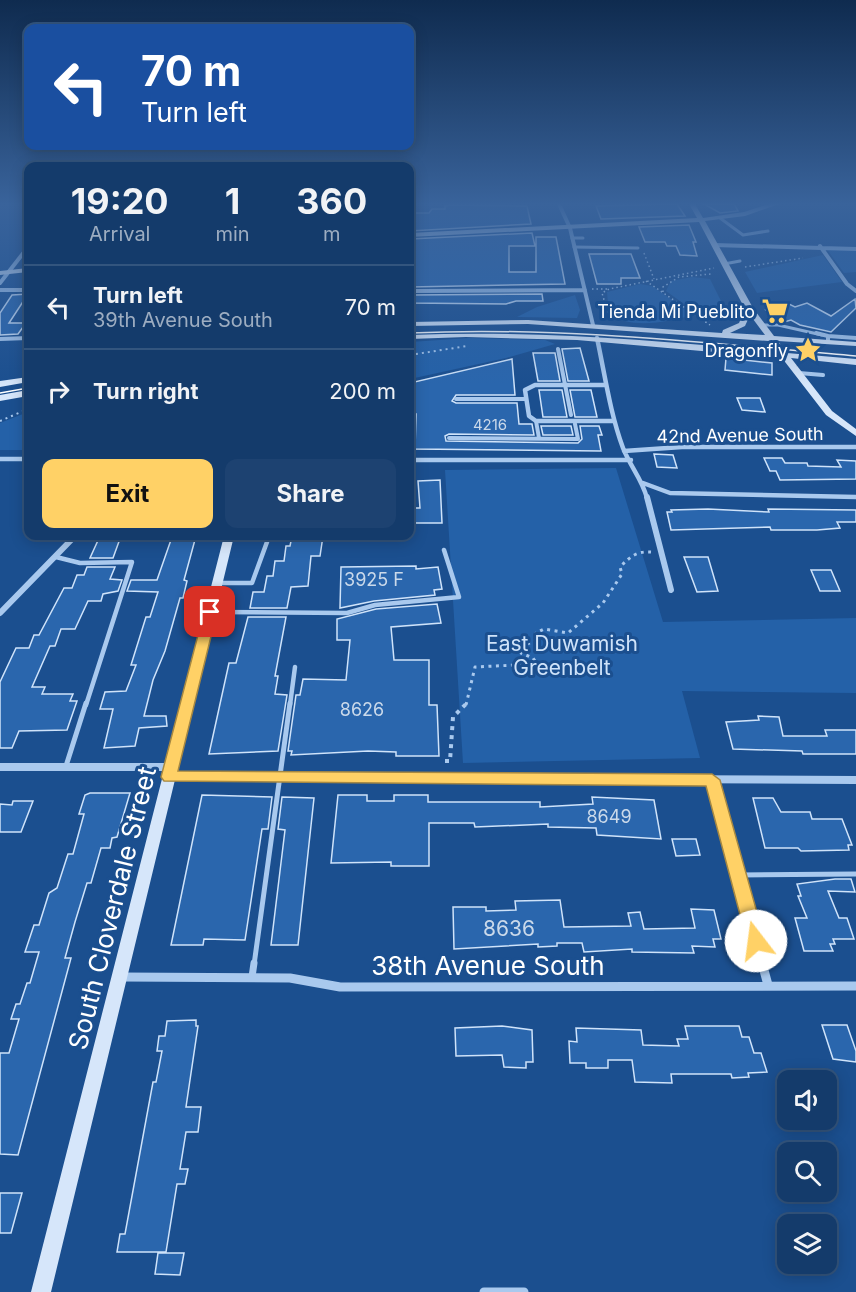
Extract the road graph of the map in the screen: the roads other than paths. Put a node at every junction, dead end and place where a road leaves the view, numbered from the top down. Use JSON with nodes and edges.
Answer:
{"nodes":[{"id":1,"x":578,"y":264,"type":"edge"},
{"id":2,"x":724,"y":264,"type":"edge"},
{"id":3,"x":833,"y":264,"type":"edge"},
{"id":4,"x":24,"y":270,"type":"edge"},
{"id":5,"x":4,"y":273,"type":"edge"},
{"id":6,"x":0,"y":283,"type":"edge"},
{"id":7,"x":0,"y":290,"type":"edge"},
{"id":8,"x":24,"y":290,"type":"edge"},
{"id":9,"x":585,"y":290,"type":"junction"},
{"id":10,"x":414,"y":291,"type":"edge"},
{"id":11,"x":856,"y":291,"type":"edge"},
{"id":12,"x":749,"y":309,"type":"junction"},
{"id":13,"x":414,"y":324,"type":"edge"},
{"id":14,"x":593,"y":325,"type":"junction"},
{"id":15,"x":762,"y":325,"type":"junction"},
{"id":16,"x":717,"y":330,"type":"junction"},
{"id":17,"x":414,"y":337,"type":"edge"},
{"id":18,"x":772,"y":337,"type":"junction"},
{"id":19,"x":597,"y":338,"type":"junction"},
{"id":20,"x":856,"y":338,"type":"edge"},
{"id":21,"x":0,"y":339,"type":"edge"},
{"id":22,"x":24,"y":339,"type":"edge"},
{"id":23,"x":828,"y":339,"type":"junction"},
{"id":24,"x":856,"y":344,"type":"edge"},
{"id":25,"x":558,"y":349,"type":"dead end"},
{"id":26,"x":785,"y":356,"type":"junction"},
{"id":27,"x":856,"y":362,"type":"edge"},
{"id":28,"x":798,"y":373,"type":"junction"},
{"id":29,"x":823,"y":375,"type":"dead end"},
{"id":30,"x":24,"y":381,"type":"edge"},
{"id":31,"x":0,"y":384,"type":"edge"},
{"id":32,"x":565,"y":385,"type":"junction"},
{"id":33,"x":605,"y":385,"type":"junction"},
{"id":34,"x":24,"y":394,"type":"edge"},
{"id":35,"x":0,"y":398,"type":"edge"},
{"id":36,"x":456,"y":399,"type":"dead end"},
{"id":37,"x":526,"y":399,"type":"junction"},
{"id":38,"x":571,"y":415,"type":"dead end"},
{"id":39,"x":536,"y":421,"type":"junction"},
{"id":40,"x":614,"y":421,"type":"junction"},
{"id":41,"x":575,"y":424,"type":"dead end"},
{"id":42,"x":856,"y":433,"type":"edge"},
{"id":43,"x":449,"y":438,"type":"dead end"},
{"id":44,"x":538,"y":438,"type":"junction"},
{"id":45,"x":856,"y":447,"type":"edge"},
{"id":46,"x":624,"y":451,"type":"junction"},
{"id":47,"x":0,"y":459,"type":"edge"},
{"id":48,"x":24,"y":459,"type":"edge"},
{"id":49,"x":414,"y":460,"type":"edge"},
{"id":50,"x":631,"y":460,"type":"junction"},
{"id":51,"x":643,"y":483,"type":"junction"},
{"id":52,"x":856,"y":497,"type":"edge"},
{"id":53,"x":71,"y":540,"type":"edge"},
{"id":54,"x":228,"y":540,"type":"edge"},
{"id":55,"x":267,"y":542,"type":"dead end"},
{"id":56,"x":444,"y":550,"type":"dead end"},
{"id":57,"x":56,"y":557,"type":"junction"},
{"id":58,"x":218,"y":583,"type":"junction"},
{"id":59,"x":671,"y":591,"type":"dead end"},
{"id":60,"x":210,"y":612,"type":"junction"},
{"id":61,"x":0,"y":613,"type":"edge"},
{"id":62,"x":295,"y":668,"type":"dead end"},
{"id":63,"x":0,"y":766,"type":"edge"},
{"id":64,"x":66,"y":766,"type":"junction"},
{"id":65,"x":170,"y":772,"type":"junction"},
{"id":66,"x":278,"y":777,"type":"junction"},
{"id":67,"x":712,"y":780,"type":"junction"},
{"id":68,"x":856,"y":780,"type":"edge"},
{"id":69,"x":856,"y":874,"type":"edge"},
{"id":70,"x":738,"y":875,"type":"junction"},
{"id":71,"x":120,"y":977,"type":"junction"},
{"id":72,"x":252,"y":977,"type":"junction"},
{"id":73,"x":768,"y":985,"type":"junction"},
{"id":74,"x":856,"y":986,"type":"edge"},
{"id":75,"x":41,"y":1292,"type":"edge"},
{"id":76,"x":484,"y":1292,"type":"edge"},
{"id":77,"x":524,"y":1292,"type":"edge"}],
"edges":[{"from":1,"to":9,"type":"street"},
{"from":2,"to":12,"type":"main road"},
{"from":3,"to":11,"type":"street"},
{"from":4,"to":5,"type":"main road"},
{"from":5,"to":6,"type":"street"},
{"from":7,"to":8,"type":"street"},
{"from":9,"to":10,"type":"street"},
{"from":9,"to":14,"type":"street"},
{"from":12,"to":15,"type":"main road"},
{"from":12,"to":16,"type":"main road"},
{"from":13,"to":14,"type":"main road"},
{"from":14,"to":16,"type":"main road"},
{"from":15,"to":18,"type":"main road"},
{"from":15,"to":23,"type":"lane"},
{"from":16,"to":18,"type":"main road"},
{"from":17,"to":19,"type":"main road"},
{"from":18,"to":23,"type":"main road"},
{"from":18,"to":26,"type":"main road"},
{"from":19,"to":26,"type":"main road"},
{"from":19,"to":33,"type":"street"},
{"from":20,"to":23,"type":"lane"},
{"from":21,"to":22,"type":"lane"},
{"from":23,"to":24,"type":"main road"},
{"from":25,"to":32,"type":"lane"},
{"from":26,"to":27,"type":"main road"},
{"from":26,"to":28,"type":"main road"},
{"from":28,"to":29,"type":"lane"},
{"from":28,"to":42,"type":"main road"},
{"from":30,"to":31,"type":"main road"},
{"from":32,"to":33,"type":"street"},
{"from":32,"to":37,"type":"street"},
{"from":32,"to":38,"type":"lane"},
{"from":33,"to":40,"type":"street"},
{"from":34,"to":35,"type":"main road"},
{"from":36,"to":37,"type":"lane"},
{"from":37,"to":39,"type":"street"},
{"from":39,"to":40,"type":"street"},
{"from":39,"to":44,"type":"lane"},
{"from":40,"to":46,"type":"street"},
{"from":41,"to":44,"type":"lane"},
{"from":43,"to":44,"type":"lane"},
{"from":45,"to":46,"type":"street","name":"42nd Avenue South"},
{"from":46,"to":50,"type":"street"},
{"from":47,"to":48,"type":"street"},
{"from":49,"to":50,"type":"street","name":"42nd Avenue South"},
{"from":50,"to":51,"type":"street"},
{"from":51,"to":52,"type":"street"},
{"from":51,"to":59,"type":"street"},
{"from":53,"to":57,"type":"street"},
{"from":54,"to":58,"type":"main road","name":"South Cloverdale Street"},
{"from":55,"to":58,"type":"lane"},
{"from":56,"to":60,"type":"lane"},
{"from":57,"to":61,"type":"street"},
{"from":57,"to":64,"type":"lane"},
{"from":58,"to":60,"type":"main road","name":"South Cloverdale Street"},
{"from":60,"to":65,"type":"main road","name":"South Cloverdale Street"},
{"from":62,"to":66,"type":"lane"},
{"from":63,"to":64,"type":"street"},
{"from":64,"to":65,"type":"street"},
{"from":65,"to":66,"type":"street"},
{"from":65,"to":71,"type":"main road","name":"South Cloverdale Street"},
{"from":66,"to":67,"type":"street"},
{"from":66,"to":72,"type":"lane"},
{"from":67,"to":68,"type":"street"},
{"from":67,"to":70,"type":"street"},
{"from":69,"to":70,"type":"lane"},
{"from":70,"to":73,"type":"street"},
{"from":71,"to":72,"type":"street","name":"38th Avenue South"},
{"from":71,"to":75,"type":"main road","name":"South Cloverdale Street"},
{"from":72,"to":73,"type":"street","name":"38th Avenue South"},
{"from":73,"to":74,"type":"street","name":"38th Avenue South"},
{"from":76,"to":77,"type":"street"}]}
